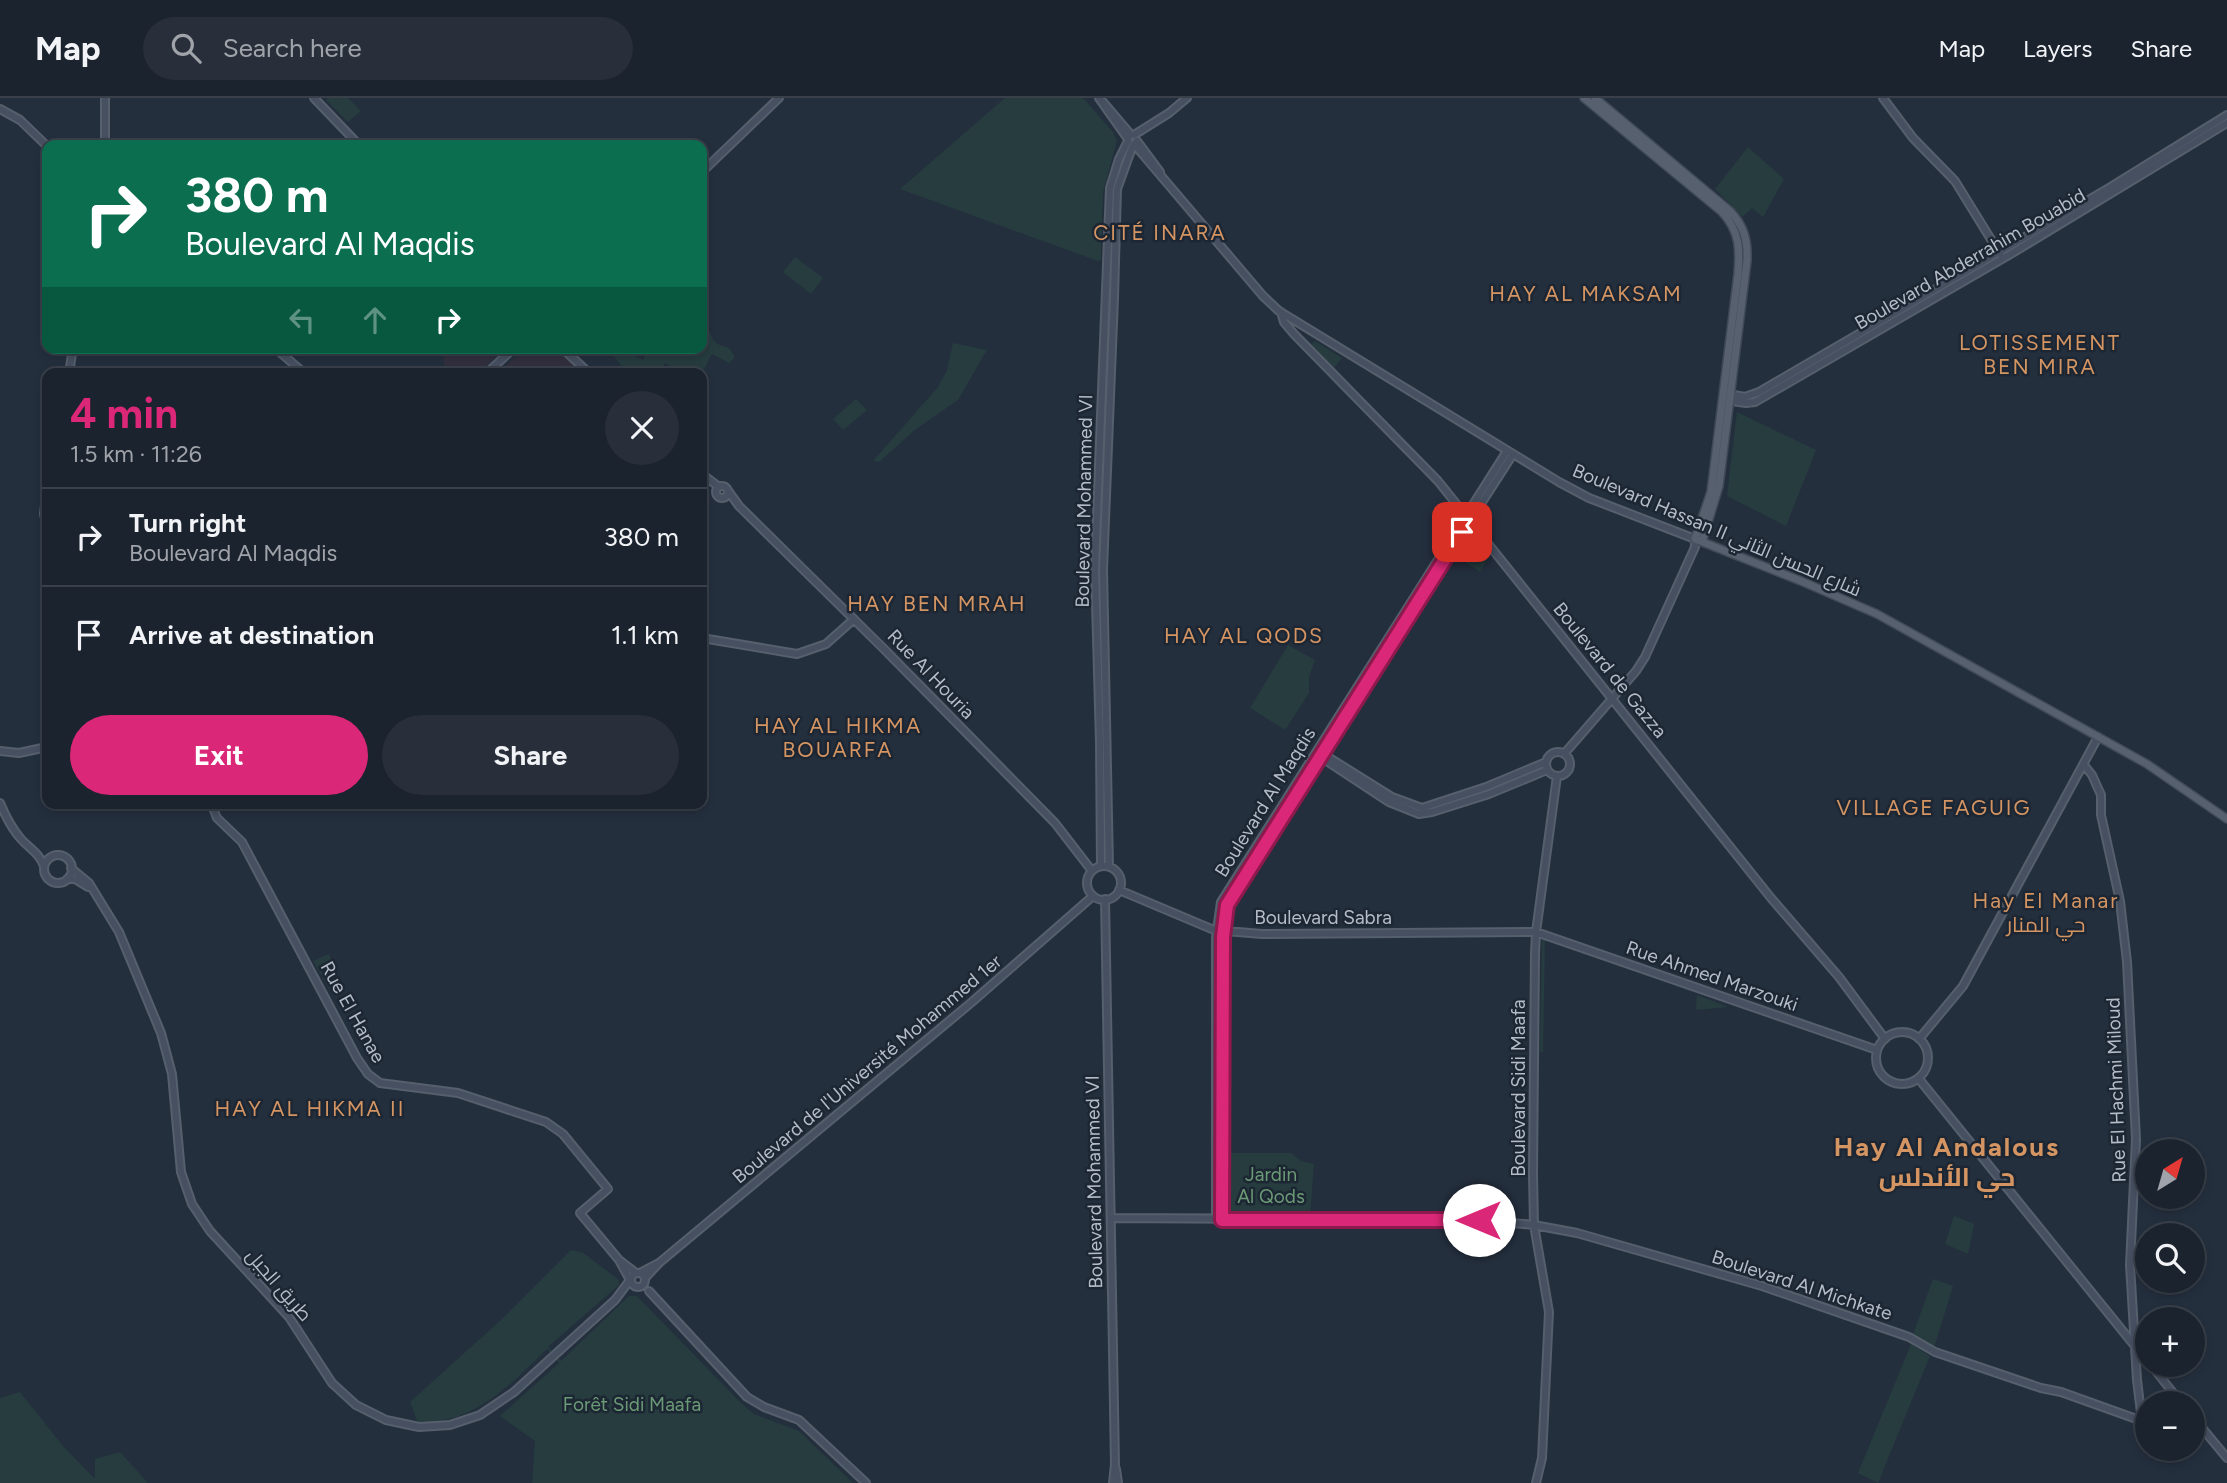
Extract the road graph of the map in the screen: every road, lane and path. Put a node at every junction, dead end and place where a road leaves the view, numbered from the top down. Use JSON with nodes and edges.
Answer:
{"nodes":[{"id":1,"x":106,"y":98,"type":"edge"},
{"id":2,"x":314,"y":98,"type":"edge"},
{"id":3,"x":779,"y":98,"type":"edge"},
{"id":4,"x":1187,"y":98,"type":"edge"},
{"id":5,"x":1584,"y":98,"type":"edge"},
{"id":6,"x":1595,"y":98,"type":"edge"},
{"id":7,"x":1883,"y":98,"type":"edge"},
{"id":8,"x":1100,"y":99,"type":"edge"},
{"id":9,"x":0,"y":109,"type":"edge"},
{"id":10,"x":2227,"y":115,"type":"edge"},
{"id":11,"x":2227,"y":123,"type":"edge"},
{"id":12,"x":105,"y":140,"type":"edge"},
{"id":13,"x":354,"y":140,"type":"edge"},
{"id":14,"x":1133,"y":140,"type":"junction"},
{"id":15,"x":42,"y":141,"type":"edge"},
{"id":16,"x":707,"y":167,"type":"edge"},
{"id":17,"x":2001,"y":256,"type":"junction"},
{"id":18,"x":1281,"y":312,"type":"junction"},
{"id":19,"x":1313,"y":333,"type":"junction"},
{"id":20,"x":1305,"y":346,"type":"junction"},
{"id":21,"x":282,"y":354,"type":"edge"},
{"id":22,"x":508,"y":354,"type":"edge"},
{"id":23,"x":568,"y":354,"type":"edge"},
{"id":24,"x":298,"y":368,"type":"edge"},
{"id":25,"x":492,"y":368,"type":"edge"},
{"id":26,"x":584,"y":368,"type":"edge"},
{"id":27,"x":1727,"y":397,"type":"junction"},
{"id":28,"x":1510,"y":453,"type":"junction"},
{"id":29,"x":707,"y":478,"type":"edge"},
{"id":30,"x":1467,"y":518,"type":"junction"},
{"id":31,"x":1697,"y":543,"type":"junction"},
{"id":32,"x":854,"y":619,"type":"junction"},
{"id":33,"x":707,"y":639,"type":"edge"},
{"id":34,"x":1612,"y":698,"type":"junction"},
{"id":35,"x":2098,"y":737,"type":"junction"},
{"id":36,"x":42,"y":748,"type":"edge"},
{"id":37,"x":0,"y":751,"type":"edge"},
{"id":38,"x":1317,"y":753,"type":"junction"},
{"id":39,"x":1564,"y":754,"type":"junction"},
{"id":40,"x":2084,"y":765,"type":"junction"},
{"id":41,"x":1547,"y":766,"type":"junction"},
{"id":42,"x":1557,"y":776,"type":"junction"},
{"id":43,"x":0,"y":803,"type":"edge"},
{"id":44,"x":213,"y":809,"type":"edge"},
{"id":45,"x":2227,"y":818,"type":"edge"},
{"id":46,"x":38,"y":854,"type":"junction"},
{"id":47,"x":51,"y":857,"type":"junction"},
{"id":48,"x":1101,"y":866,"type":"junction"},
{"id":49,"x":44,"y":867,"type":"junction"},
{"id":50,"x":1109,"y":867,"type":"junction"},
{"id":51,"x":71,"y":868,"type":"junction"},
{"id":52,"x":1092,"y":871,"type":"junction"},
{"id":53,"x":67,"y":879,"type":"junction"},
{"id":54,"x":1119,"y":890,"type":"junction"},
{"id":55,"x":95,"y":893,"type":"junction"},
{"id":56,"x":1093,"y":896,"type":"junction"},
{"id":57,"x":1105,"y":900,"type":"junction"},
{"id":58,"x":1220,"y":931,"type":"junction"},
{"id":59,"x":1536,"y":932,"type":"junction"},
{"id":60,"x":1885,"y":1039,"type":"junction"},
{"id":61,"x":1919,"y":1039,"type":"junction"},
{"id":62,"x":1877,"y":1050,"type":"junction"},
{"id":63,"x":1919,"y":1079,"type":"junction"},
{"id":64,"x":1111,"y":1218,"type":"junction"},
{"id":65,"x":1219,"y":1220,"type":"junction"},
{"id":66,"x":1534,"y":1225,"type":"junction"},
{"id":67,"x":619,"y":1260,"type":"junction"},
{"id":68,"x":630,"y":1280,"type":"junction"},
{"id":69,"x":641,"y":1280,"type":"junction"},
{"id":70,"x":615,"y":1300,"type":"junction"},
{"id":71,"x":2135,"y":1334,"type":"edge"},
{"id":72,"x":2135,"y":1347,"type":"edge"},
{"id":73,"x":2161,"y":1377,"type":"edge"},
{"id":74,"x":2172,"y":1391,"type":"edge"},
{"id":75,"x":2135,"y":1419,"type":"edge"},
{"id":76,"x":2205,"y":1431,"type":"edge"},
{"id":77,"x":2227,"y":1458,"type":"edge"},
{"id":78,"x":866,"y":1483,"type":"edge"},
{"id":79,"x":1115,"y":1483,"type":"edge"},
{"id":80,"x":1536,"y":1483,"type":"edge"}],
"edges":[{"from":1,"to":12,"type":"street"},
{"from":2,"to":13,"type":"street"},
{"from":3,"to":16,"type":"street"},
{"from":4,"to":14,"type":"street","name":"Boulevard Mohammed VI"},
{"from":5,"to":27,"type":"main road"},
{"from":6,"to":27,"type":"main road"},
{"from":7,"to":17,"type":"street"},
{"from":8,"to":14,"type":"street","name":"Boulevard Hassan II شارع الحسن الثاني"},
{"from":9,"to":15,"type":"street"},
{"from":10,"to":17,"type":"street","name":"Boulevard Abderrahim Bouabid"},
{"from":11,"to":17,"type":"street","name":"Boulevard Abderrahim Bouabid"},
{"from":14,"to":18,"type":"street","name":"Boulevard Hassan II شارع الحسن الثاني"},
{"from":14,"to":48,"type":"street","name":"Boulevard Mohammed VI"},
{"from":14,"to":50,"type":"street","name":"Boulevard Mohammed VI"},
{"from":17,"to":27,"type":"street","name":"Boulevard Abderrahim Bouabid"},
{"from":18,"to":19,"type":"street","name":"Boulevard Hassan II شارع الحسن الثاني"},
{"from":18,"to":20,"type":"street","name":"Boulevard de Gazza"},
{"from":19,"to":20,"type":"street"},
{"from":19,"to":28,"type":"street","name":"Boulevard Hassan II شارع الحسن الثاني"},
{"from":20,"to":30,"type":"street","name":"Boulevard de Gazza"},
{"from":21,"to":24,"type":"street"},
{"from":22,"to":25,"type":"street"},
{"from":23,"to":26,"type":"street"},
{"from":27,"to":31,"type":"main road"},
{"from":28,"to":30,"type":"street","name":"Boulevard Al Maqdis"},
{"from":28,"to":31,"type":"street","name":"Boulevard Hassan II شارع الحسن الثاني"},
{"from":29,"to":32,"type":"street","name":"Rue Al Houria"},
{"from":30,"to":34,"type":"street","name":"Boulevard de Gazza"},
{"from":30,"to":38,"type":"street","name":"Boulevard Al Maqdis"},
{"from":31,"to":34,"type":"street"},
{"from":31,"to":35,"type":"main road","name":"Boulevard Hassan II شارع الحسن الثاني"},
{"from":32,"to":33,"type":"street"},
{"from":32,"to":52,"type":"street","name":"Rue Al Houria"},
{"from":34,"to":39,"type":"street"},
{"from":34,"to":60,"type":"street","name":"Boulevard de Gazza"},
{"from":35,"to":40,"type":"street"},
{"from":35,"to":45,"type":"main road","name":"Boulevard Hassan II شارع الحسن الثاني"},
{"from":36,"to":37,"type":"street"},
{"from":38,"to":41,"type":"street"},
{"from":38,"to":58,"type":"street","name":"Boulevard Al Maqdis"},
{"from":39,"to":41,"type":"street"},
{"from":39,"to":42,"type":"street"},
{"from":40,"to":61,"type":"street"},
{"from":40,"to":71,"type":"street","name":"Rue El Hachmi Miloud"},
{"from":41,"to":42,"type":"street"},
{"from":42,"to":59,"type":"street","name":"Boulevard Sidi Maafa"},
{"from":43,"to":46,"type":"street"},
{"from":44,"to":67,"type":"street","name":"Rue El Hanae"},
{"from":46,"to":47,"type":"street"},
{"from":46,"to":49,"type":"street"},
{"from":47,"to":49,"type":"street"},
{"from":47,"to":51,"type":"street"},
{"from":48,"to":50,"type":"street"},
{"from":48,"to":52,"type":"street"},
{"from":49,"to":53,"type":"street"},
{"from":50,"to":54,"type":"street"},
{"from":51,"to":53,"type":"street"},
{"from":51,"to":55,"type":"street","name":"طريق الجبل"},
{"from":52,"to":56,"type":"street"},
{"from":53,"to":55,"type":"street"},
{"from":54,"to":57,"type":"street"},
{"from":54,"to":58,"type":"street","name":"Boulevard Sabra"},
{"from":55,"to":70,"type":"street","name":"طريق الجبل"},
{"from":56,"to":57,"type":"street"},
{"from":56,"to":69,"type":"street","name":"Boulevard de l'Université Mohammed 1er"},
{"from":57,"to":64,"type":"street","name":"Boulevard Mohammed VI"},
{"from":58,"to":59,"type":"street","name":"Boulevard Sabra"},
{"from":58,"to":65,"type":"street","name":"Boulevard Al Maqdis"},
{"from":59,"to":62,"type":"street","name":"Rue Ahmed Marzouki"},
{"from":59,"to":66,"type":"street","name":"Boulevard Sidi Maafa"},
{"from":60,"to":61,"type":"street"},
{"from":60,"to":62,"type":"street"},
{"from":61,"to":63,"type":"street"},
{"from":62,"to":63,"type":"street"},
{"from":63,"to":72,"type":"street"},
{"from":64,"to":65,"type":"street","name":"Boulevard Al Michkate"},
{"from":64,"to":79,"type":"street","name":"Boulevard Mohammed VI"},
{"from":65,"to":66,"type":"street","name":"Boulevard Al Michkate"},
{"from":66,"to":75,"type":"street","name":"Boulevard Al Michkate"},
{"from":66,"to":80,"type":"street","name":"Boulevard Sidi Maafa"},
{"from":67,"to":68,"type":"street"},
{"from":67,"to":69,"type":"street"},
{"from":68,"to":69,"type":"street"},
{"from":68,"to":69,"type":"street"},
{"from":68,"to":70,"type":"street"},
{"from":69,"to":70,"type":"street"},
{"from":69,"to":78,"type":"street"},
{"from":73,"to":74,"type":"street"},
{"from":76,"to":77,"type":"street"}]}
